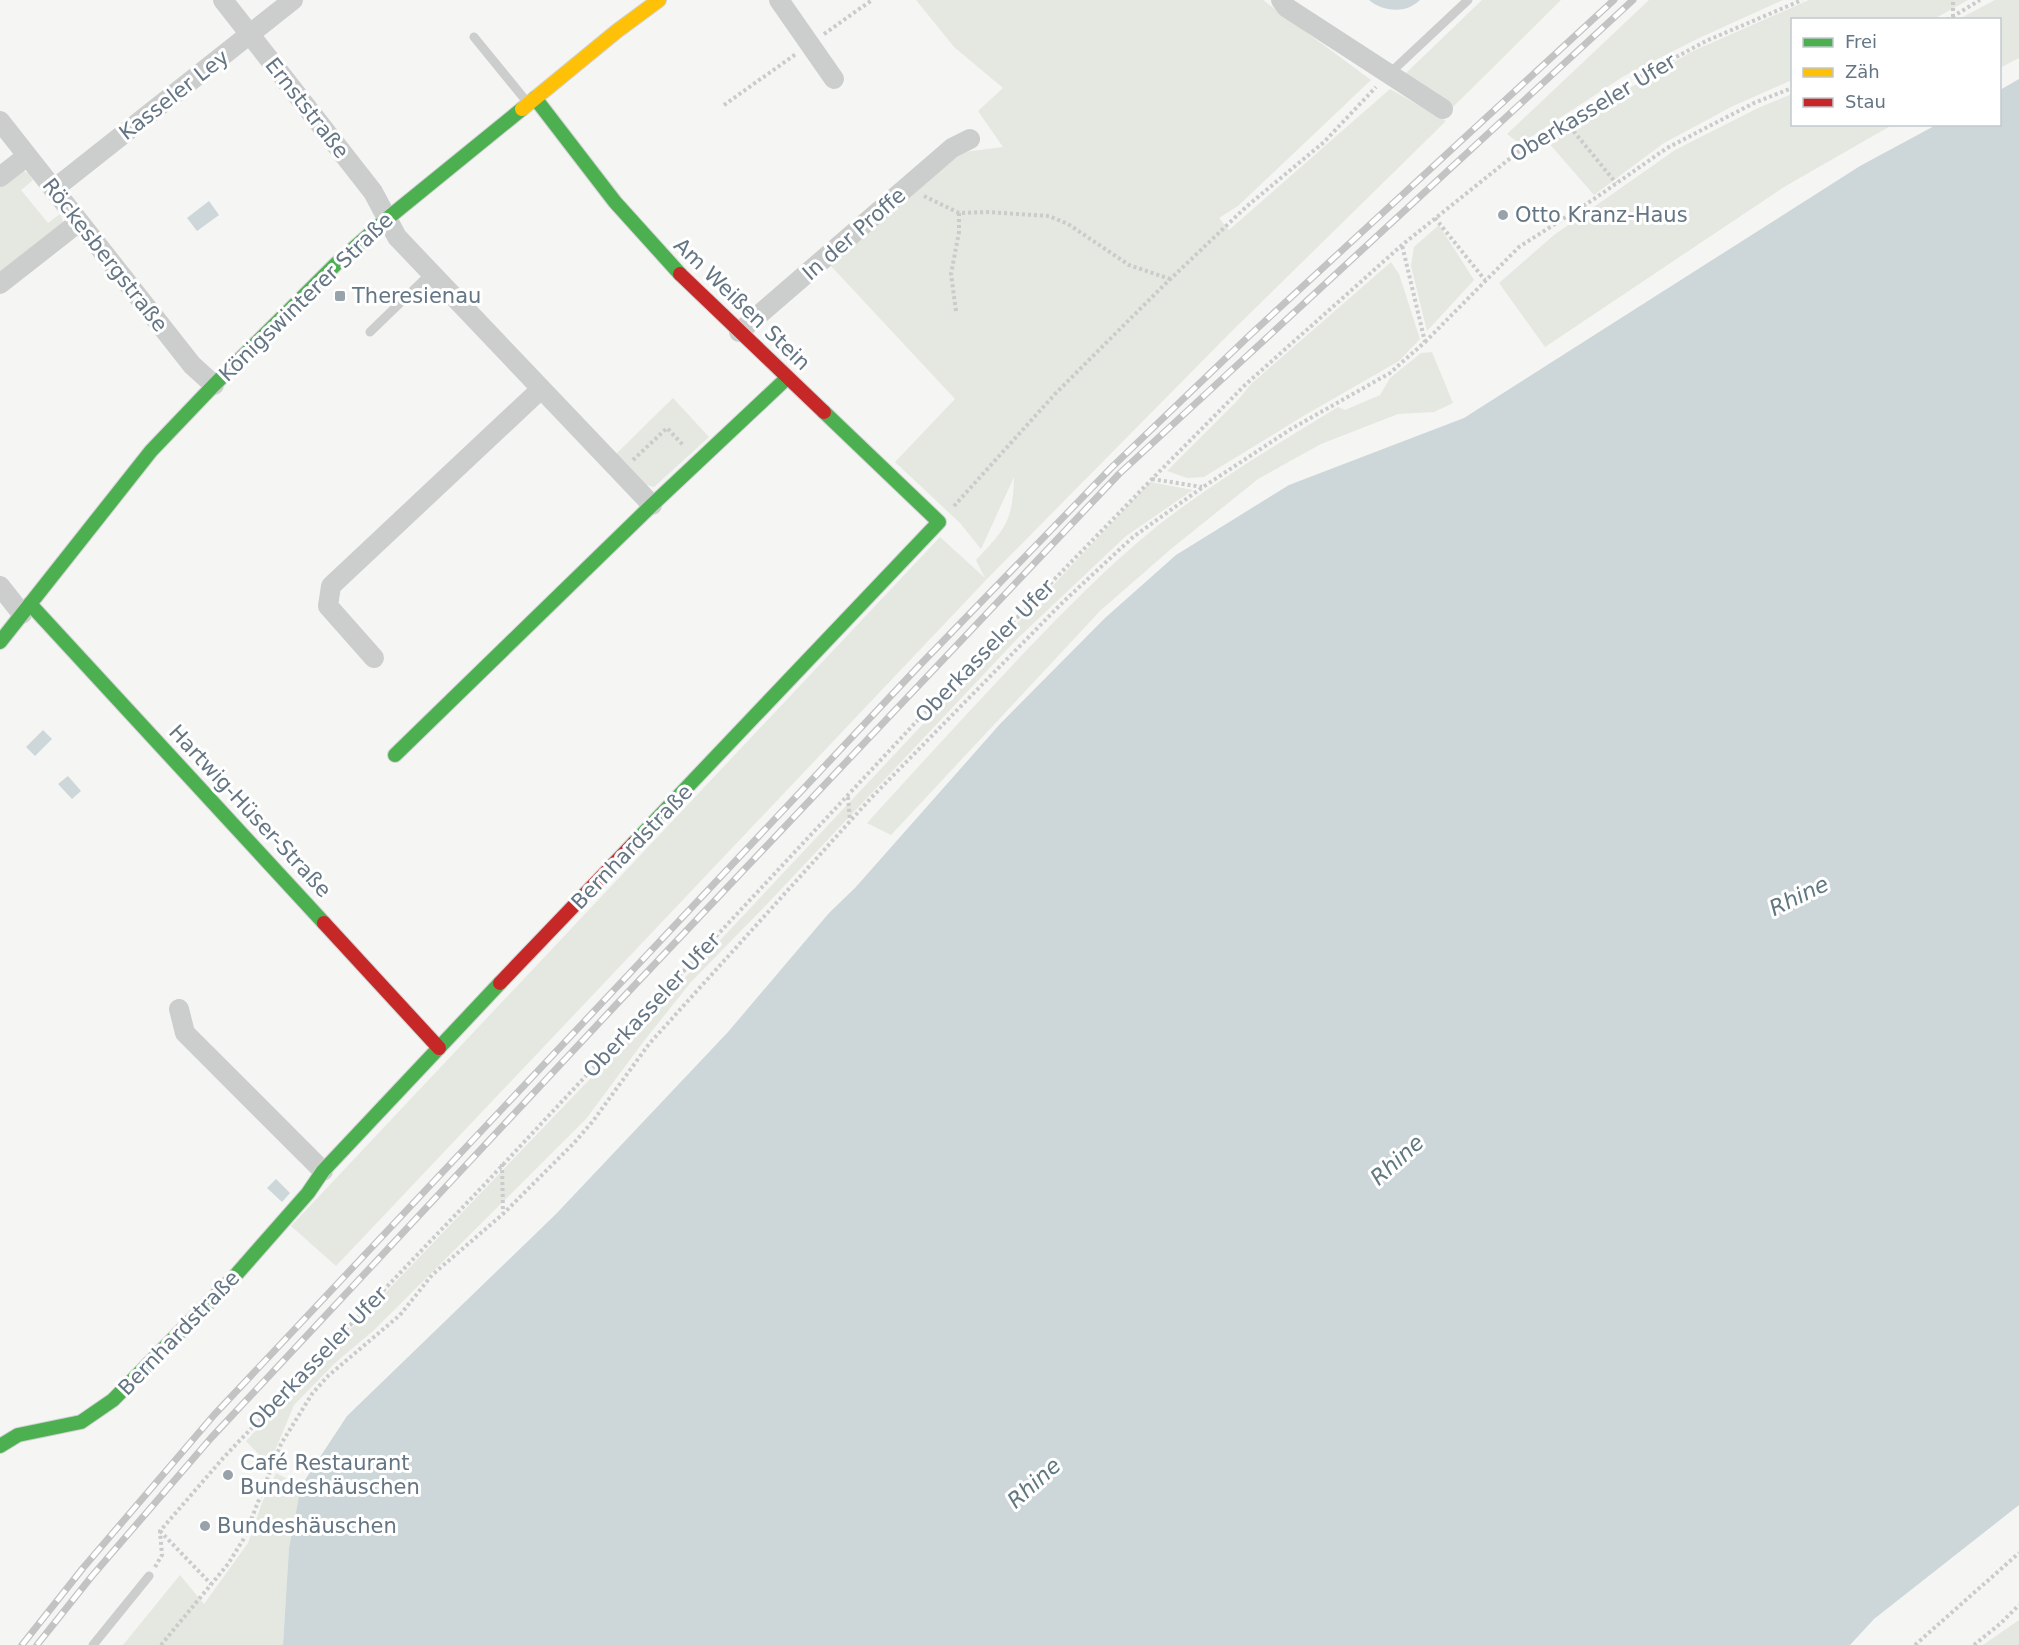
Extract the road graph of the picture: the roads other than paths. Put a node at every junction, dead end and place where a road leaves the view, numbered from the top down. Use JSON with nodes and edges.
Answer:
{"nodes":[{"id":1,"x":223,"y":0,"type":"edge"},
{"id":2,"x":293,"y":0,"type":"edge"},
{"id":3,"x":658,"y":0,"type":"edge"},
{"id":4,"x":778,"y":0,"type":"edge"},
{"id":5,"x":1281,"y":0,"type":"edge"},
{"id":6,"x":1468,"y":0,"type":"edge"},
{"id":7,"x":250,"y":35,"type":"junction"},
{"id":8,"x":474,"y":37,"type":"dead end"},
{"id":9,"x":1389,"y":74,"type":"junction"},
{"id":10,"x":834,"y":79,"type":"dead end"},
{"id":11,"x":532,"y":101,"type":"junction"},
{"id":12,"x":1443,"y":109,"type":"dead end"},
{"id":13,"x":0,"y":121,"type":"edge"},
{"id":14,"x":970,"y":139,"type":"dead end"},
{"id":15,"x":27,"y":156,"type":"junction"},
{"id":16,"x":0,"y":177,"type":"edge"},
{"id":17,"x":54,"y":189,"type":"junction"},
{"id":18,"x":388,"y":218,"type":"junction"},
{"id":19,"x":79,"y":222,"type":"junction"},
{"id":20,"x":431,"y":273,"type":"junction"},
{"id":21,"x":0,"y":284,"type":"edge"},
{"id":22,"x":370,"y":332,"type":"dead end"},
{"id":23,"x":739,"y":332,"type":"junction"},
{"id":24,"x":787,"y":378,"type":"junction"},
{"id":25,"x":214,"y":386,"type":"junction"},
{"id":26,"x":541,"y":389,"type":"junction"},
{"id":27,"x":652,"y":505,"type":"junction"},
{"id":28,"x":939,"y":522,"type":"joint"},
{"id":29,"x":0,"y":586,"type":"edge"},
{"id":30,"x":26,"y":609,"type":"junction"},
{"id":31,"x":0,"y":642,"type":"edge"},
{"id":32,"x":374,"y":658,"type":"dead end"},
{"id":33,"x":395,"y":755,"type":"dead end"},
{"id":34,"x":179,"y":1009,"type":"dead end"},
{"id":35,"x":439,"y":1048,"type":"junction"},
{"id":36,"x":324,"y":1171,"type":"junction"},
{"id":37,"x":0,"y":1446,"type":"edge"},
{"id":38,"x":149,"y":1576,"type":"road end"},
{"id":39,"x":93,"y":1645,"type":"edge"}],
"edges":[{"from":1,"to":7,"type":"street","name":"Ernststraße"},
{"from":2,"to":7,"type":"street","name":"Kasseler Ley"},
{"from":3,"to":11,"type":"street","name":"Königswinterer Straße"},
{"from":4,"to":10,"type":"street"},
{"from":5,"to":9,"type":"street"},
{"from":6,"to":9,"type":"lane"},
{"from":7,"to":17,"type":"street","name":"Kasseler Ley"},
{"from":7,"to":18,"type":"street","name":"Ernststraße"},
{"from":8,"to":11,"type":"lane"},
{"from":9,"to":12,"type":"street"},
{"from":11,"to":18,"type":"street","name":"Königswinterer Straße"},
{"from":11,"to":23,"type":"street","name":"Am Weißen Stein"},
{"from":13,"to":15,"type":"street","name":"Röckesbergstraße"},
{"from":14,"to":23,"type":"street","name":"In der Proffe"},
{"from":15,"to":16,"type":"street"},
{"from":15,"to":17,"type":"street","name":"Röckesbergstraße"},
{"from":17,"to":19,"type":"street","name":"Röckesbergstraße"},
{"from":18,"to":20,"type":"street"},
{"from":18,"to":25,"type":"street","name":"Königswinterer Straße"},
{"from":19,"to":21,"type":"street"},
{"from":19,"to":25,"type":"street","name":"Röckesbergstraße"},
{"from":20,"to":22,"type":"lane"},
{"from":20,"to":26,"type":"street"},
{"from":23,"to":24,"type":"street","name":"Am Weißen Stein"},
{"from":24,"to":27,"type":"street"},
{"from":24,"to":28,"type":"street","name":"Am Weißen Stein"},
{"from":25,"to":30,"type":"street","name":"Königswinterer Straße"},
{"from":26,"to":27,"type":"street"},
{"from":26,"to":32,"type":"street"},
{"from":27,"to":33,"type":"street"},
{"from":28,"to":35,"type":"street","name":"Bernhardstraße"},
{"from":29,"to":30,"type":"street"},
{"from":30,"to":31,"type":"street","name":"Königswinterer Straße"},
{"from":30,"to":35,"type":"street","name":"Hartwig-Hüser-Straße"},
{"from":34,"to":36,"type":"street"},
{"from":35,"to":36,"type":"street","name":"Bernhardstraße"},
{"from":36,"to":37,"type":"street","name":"Bernhardstraße"},
{"from":38,"to":39,"type":"lane"}]}
